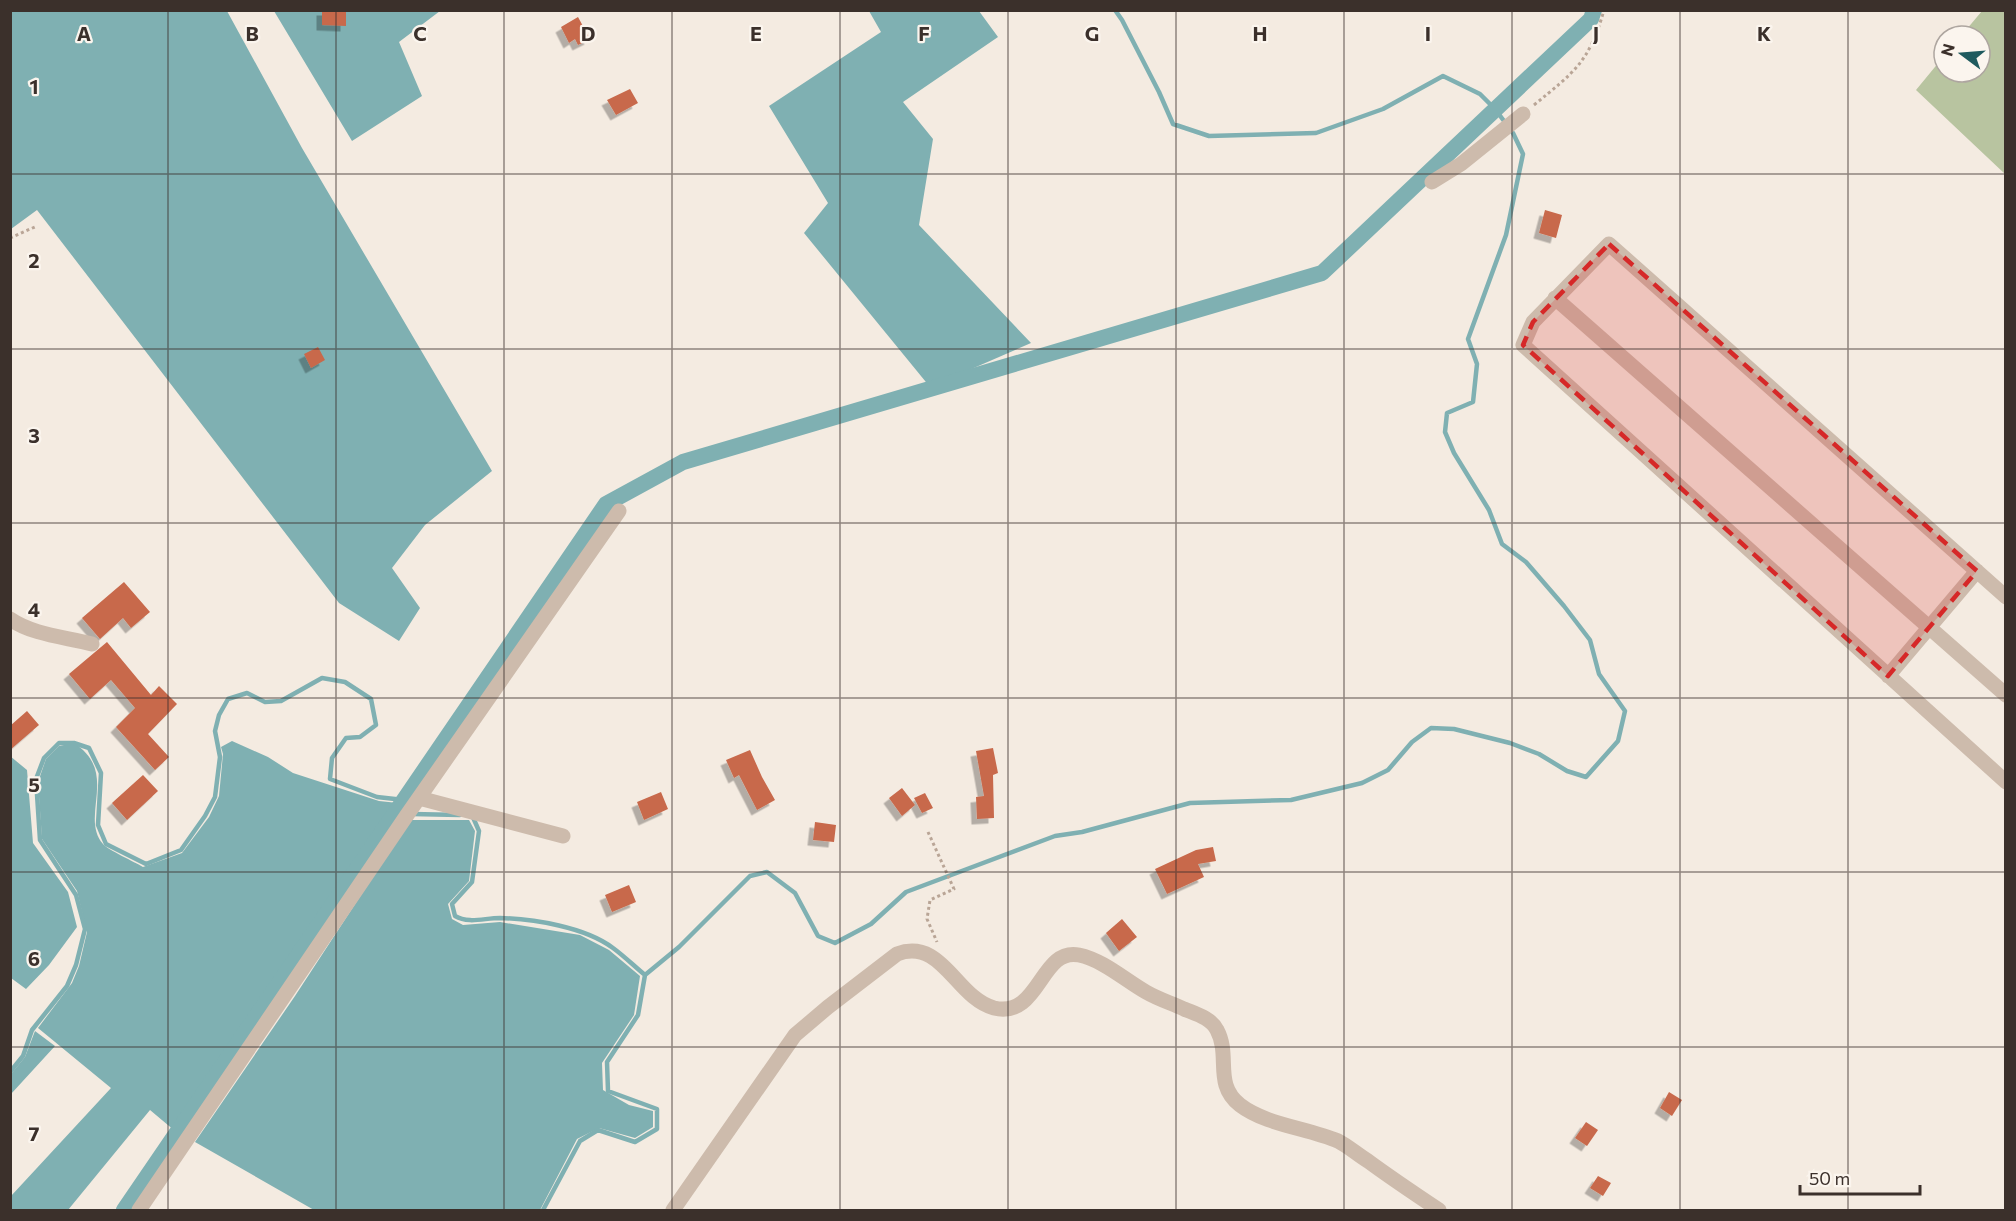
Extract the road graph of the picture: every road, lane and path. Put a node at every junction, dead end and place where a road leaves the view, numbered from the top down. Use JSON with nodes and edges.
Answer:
{"nodes":[{"id":1,"x":1604,"y":10,"type":"edge"},
{"id":2,"x":1523,"y":114,"type":"joint"},
{"id":3,"x":1432,"y":182,"type":"dead end"},
{"id":4,"x":38,"y":226,"type":"dead end"},
{"id":5,"x":10,"y":238,"type":"edge"},
{"id":6,"x":1555,"y":298,"type":"junction"},
{"id":7,"x":619,"y":512,"type":"dead end"},
{"id":8,"x":1977,"y":572,"type":"junction"},
{"id":9,"x":2006,"y":597,"type":"edge"},
{"id":10,"x":10,"y":619,"type":"edge"},
{"id":11,"x":1928,"y":628,"type":"junction"},
{"id":12,"x":92,"y":644,"type":"dead end"},
{"id":13,"x":1888,"y":676,"type":"junction"},
{"id":14,"x":2006,"y":695,"type":"edge"},
{"id":15,"x":2006,"y":782,"type":"edge"},
{"id":16,"x":413,"y":807,"type":"junction"},
{"id":17,"x":928,"y":832,"type":"dead end"},
{"id":18,"x":563,"y":836,"type":"dead end"},
{"id":19,"x":945,"y":968,"type":"junction"},
{"id":20,"x":139,"y":1210,"type":"edge"},
{"id":21,"x":673,"y":1210,"type":"edge"},
{"id":22,"x":1439,"y":1210,"type":"edge"}],
"edges":[{"from":1,"to":2,"type":"path"},
{"from":2,"to":3,"type":"street"},
{"from":4,"to":5,"type":"path"},
{"from":6,"to":8,"type":"street"},
{"from":6,"to":11,"type":"street"},
{"from":6,"to":13,"type":"street"},
{"from":7,"to":16,"type":"street"},
{"from":8,"to":9,"type":"street"},
{"from":8,"to":11,"type":"street"},
{"from":10,"to":12,"type":"street"},
{"from":11,"to":13,"type":"street"},
{"from":11,"to":14,"type":"street"},
{"from":13,"to":15,"type":"street"},
{"from":16,"to":18,"type":"street"},
{"from":16,"to":20,"type":"street"},
{"from":17,"to":19,"type":"path"},
{"from":19,"to":21,"type":"street"},
{"from":19,"to":22,"type":"street"}]}
